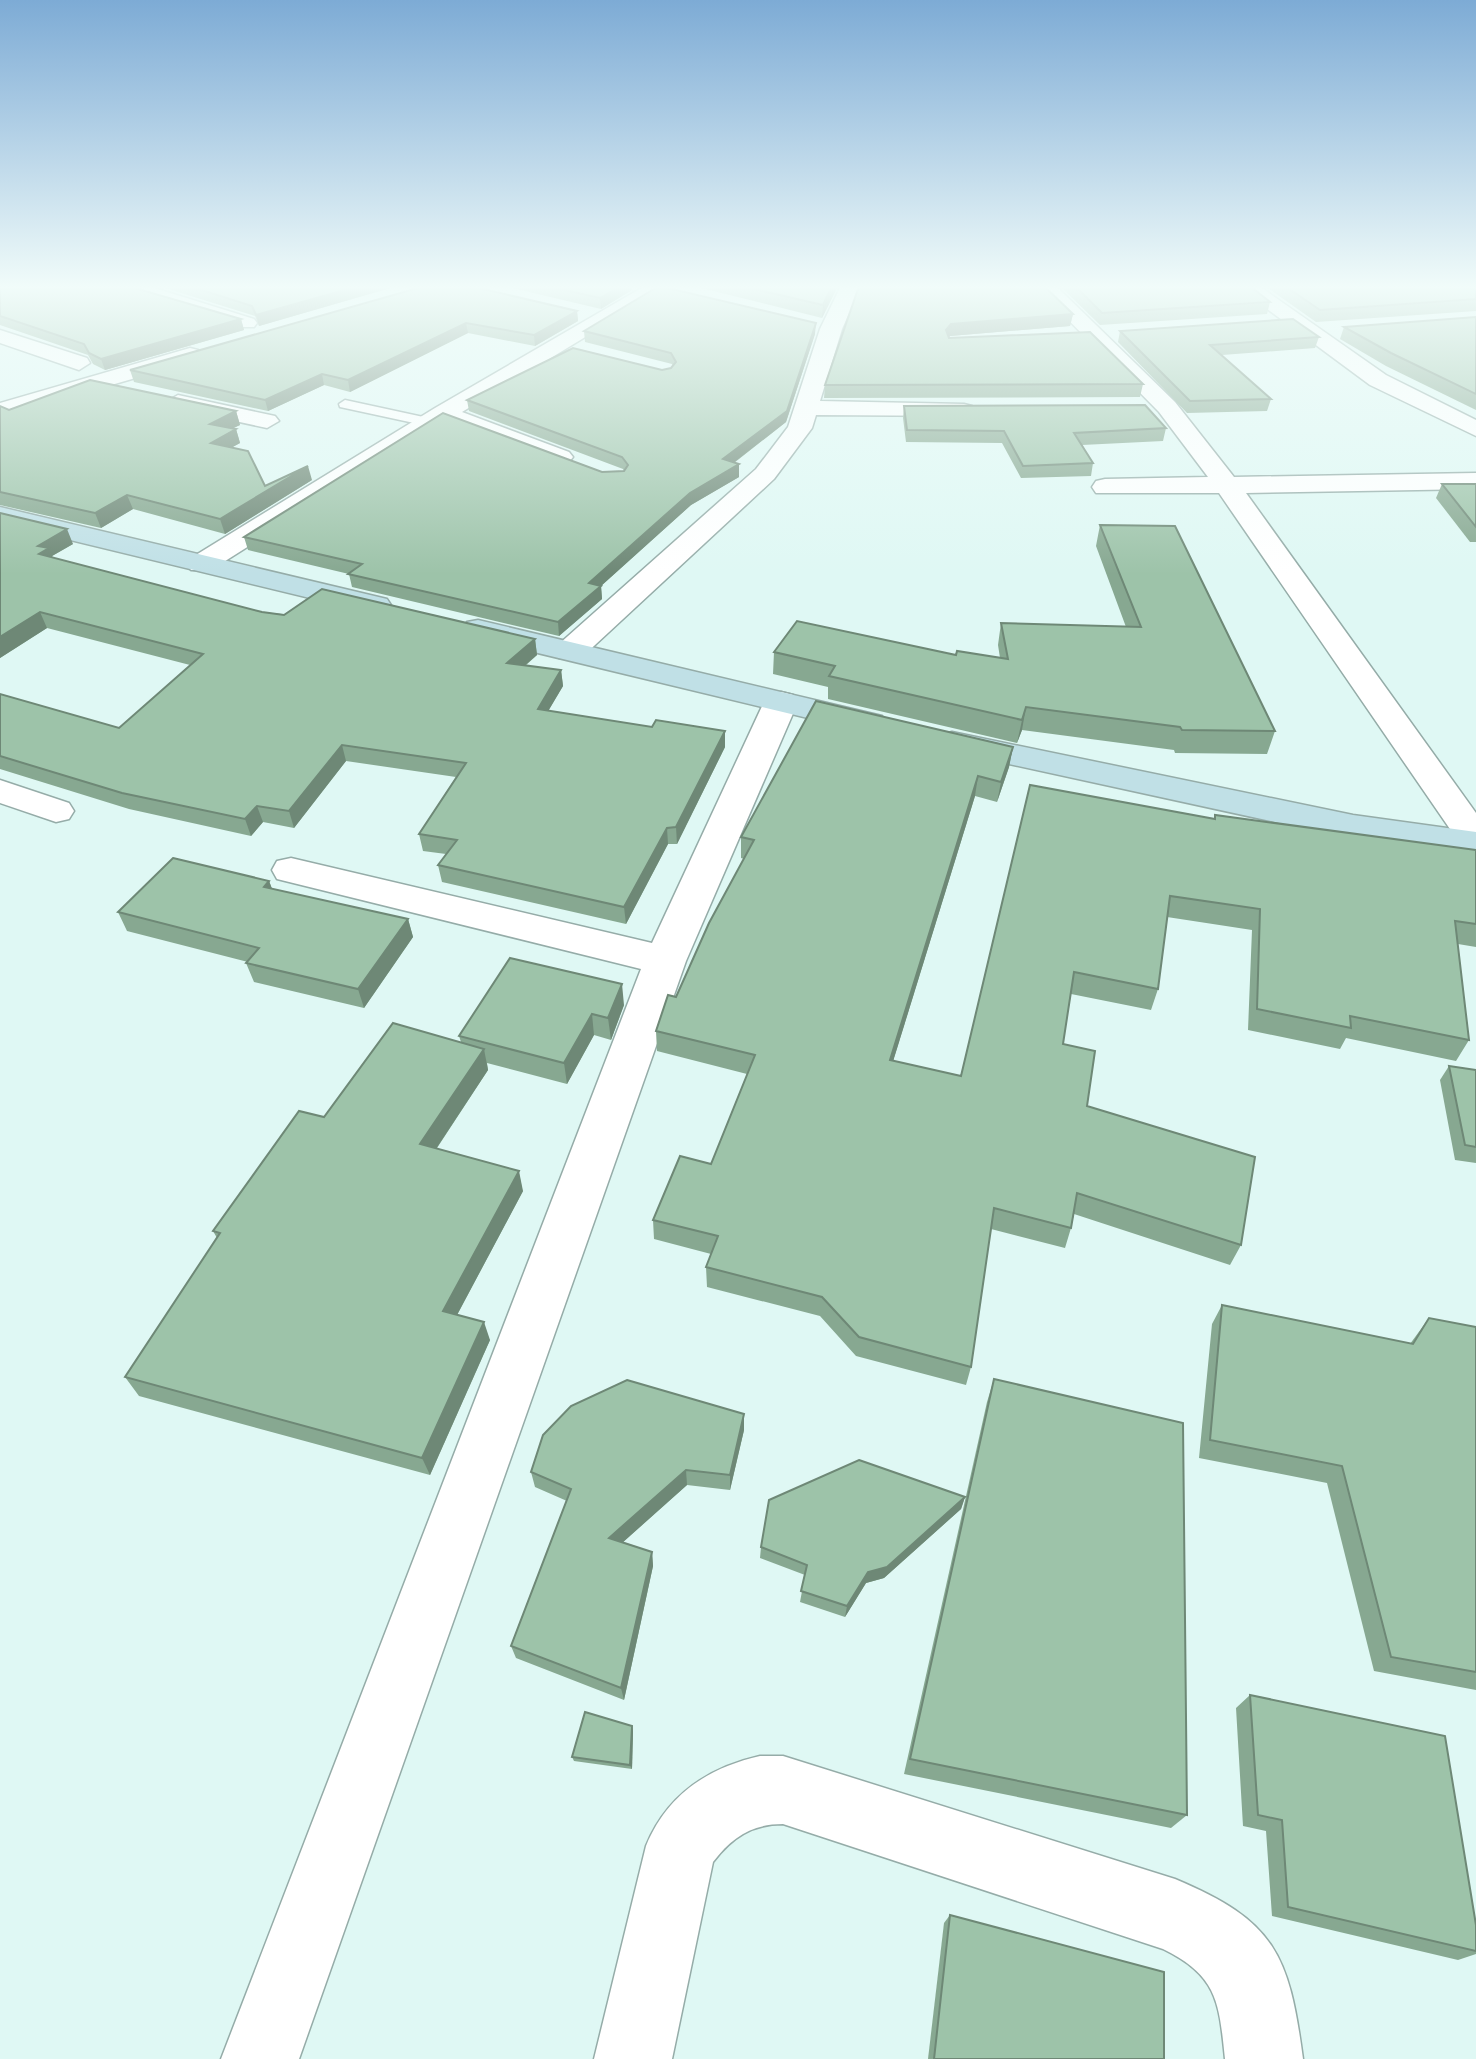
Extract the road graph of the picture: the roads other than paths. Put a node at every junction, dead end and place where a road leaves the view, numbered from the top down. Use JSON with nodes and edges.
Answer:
{"nodes":[{"id":1,"x":97,"y":382,"type":"edge"},
{"id":2,"x":496,"y":382,"type":"edge"},
{"id":3,"x":812,"y":382,"type":"edge"},
{"id":4,"x":1141,"y":382,"type":"edge"},
{"id":5,"x":1387,"y":382,"type":"edge"},
{"id":6,"x":94,"y":383,"type":"junction"},
{"id":7,"x":1460,"y":397,"type":"edge"},
{"id":8,"x":1414,"y":400,"type":"junction"},
{"id":9,"x":345,"y":404,"type":"dead end"},
{"id":10,"x":1167,"y":407,"type":"junction"},
{"id":11,"x":806,"y":408,"type":"junction"},
{"id":12,"x":1138,"y":408,"type":"edge"},
{"id":13,"x":0,"y":410,"type":"edge"},
{"id":14,"x":993,"y":411,"type":"edge"},
{"id":15,"x":436,"y":418,"type":"junction"},
{"id":16,"x":267,"y":421,"type":"edge"},
{"id":17,"x":1476,"y":429,"type":"edge"},
{"id":18,"x":585,"y":466,"type":"edge"},
{"id":19,"x":1476,"y":481,"type":"edge"},
{"id":20,"x":1227,"y":485,"type":"junction"},
{"id":21,"x":1105,"y":487,"type":"dead end"},
{"id":22,"x":0,"y":515,"type":"edge"},
{"id":23,"x":201,"y":564,"type":"junction"},
{"id":24,"x":401,"y":611,"type":"edge"},
{"id":25,"x":447,"y":622,"type":"edge"},
{"id":26,"x":570,"y":651,"type":"junction"},
{"id":27,"x":781,"y":702,"type":"junction"},
{"id":28,"x":0,"y":791,"type":"edge"},
{"id":29,"x":56,"y":811,"type":"dead end"},
{"id":30,"x":1476,"y":842,"type":"edge"},
{"id":31,"x":291,"y":870,"type":"dead end"},
{"id":32,"x":665,"y":961,"type":"junction"},
{"id":33,"x":260,"y":2059,"type":"edge"},
{"id":34,"x":633,"y":2059,"type":"edge"},
{"id":35,"x":1264,"y":2059,"type":"edge"}],
"edges":[{"from":1,"to":6,"type":"street"},
{"from":2,"to":15,"type":"street"},
{"from":3,"to":11,"type":"street"},
{"from":4,"to":10,"type":"street"},
{"from":5,"to":8,"type":"street"},
{"from":6,"to":13,"type":"street"},
{"from":6,"to":16,"type":"street"},
{"from":7,"to":8,"type":"street"},
{"from":8,"to":17,"type":"street"},
{"from":9,"to":15,"type":"lane"},
{"from":10,"to":12,"type":"street"},
{"from":10,"to":20,"type":"street"},
{"from":11,"to":14,"type":"street"},
{"from":11,"to":26,"type":"street"},
{"from":15,"to":18,"type":"street"},
{"from":15,"to":23,"type":"street"},
{"from":19,"to":20,"type":"street"},
{"from":20,"to":21,"type":"street"},
{"from":20,"to":30,"type":"street"},
{"from":22,"to":23,"type":"street"},
{"from":23,"to":24,"type":"street"},
{"from":25,"to":26,"type":"street"},
{"from":26,"to":27,"type":"street"},
{"from":27,"to":30,"type":"street"},
{"from":27,"to":32,"type":"street"},
{"from":28,"to":29,"type":"street"},
{"from":31,"to":32,"type":"street"},
{"from":32,"to":33,"type":"street"},
{"from":34,"to":35,"type":"street"}]}
